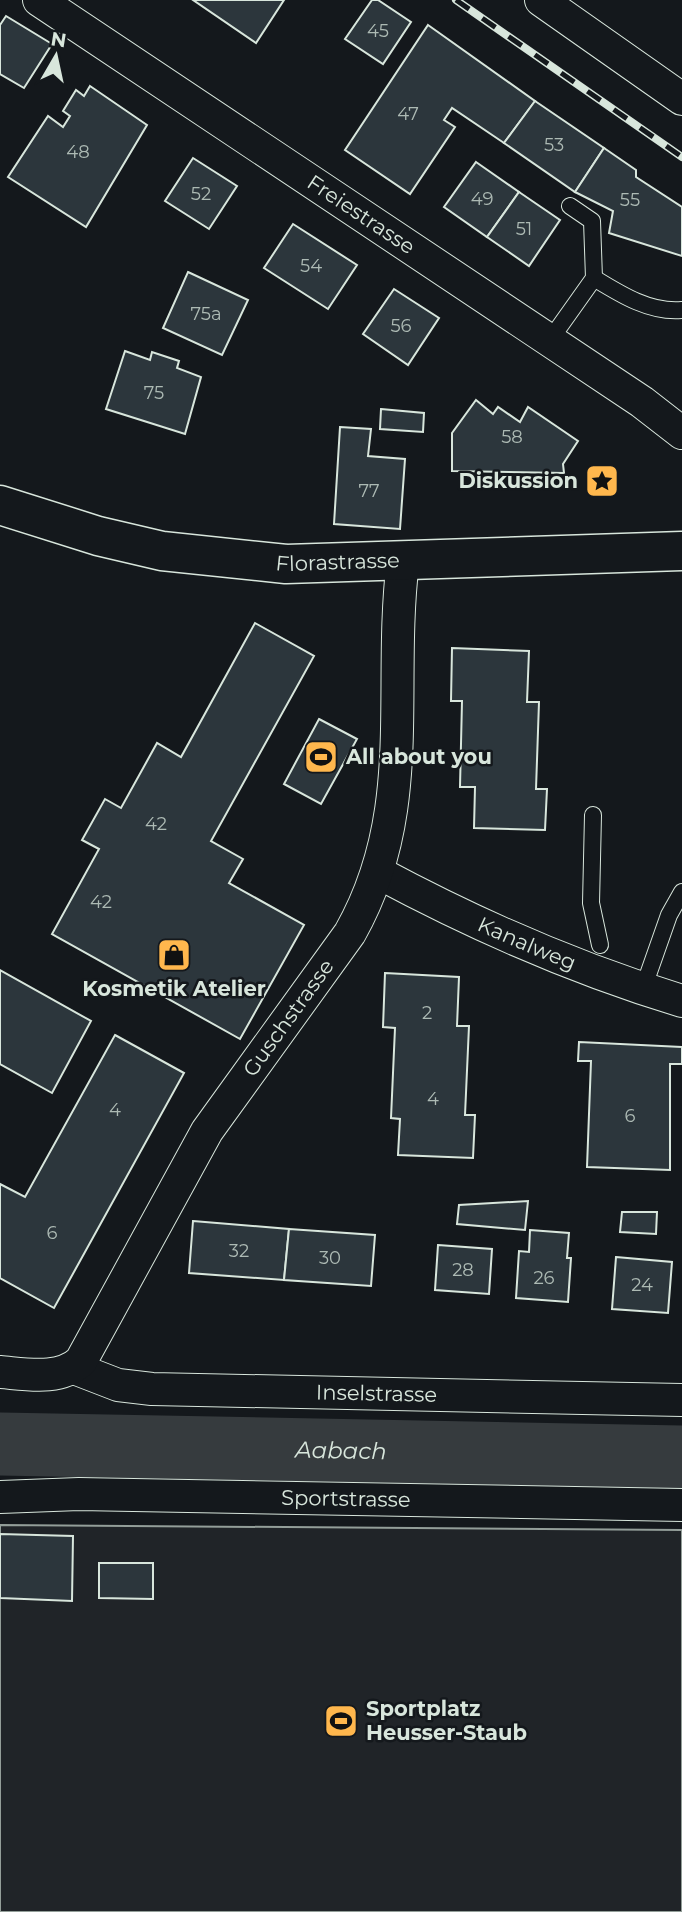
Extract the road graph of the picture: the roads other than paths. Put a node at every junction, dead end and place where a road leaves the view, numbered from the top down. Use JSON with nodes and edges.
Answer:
{"nodes":[{"id":1,"x":39,"y":0,"type":"edge"},
{"id":2,"x":541,"y":0,"type":"edge"},
{"id":3,"x":682,"y":99,"type":"edge"},
{"id":4,"x":570,"y":206,"type":"dead end"},
{"id":5,"x":594,"y":278,"type":"junction"},
{"id":6,"x":682,"y":310,"type":"edge"},
{"id":7,"x":550,"y":340,"type":"junction"},
{"id":8,"x":682,"y":433,"type":"edge"},
{"id":9,"x":0,"y":505,"type":"edge"},
{"id":10,"x":682,"y":551,"type":"edge"},
{"id":11,"x":403,"y":561,"type":"junction"},
{"id":12,"x":593,"y":815,"type":"dead end"},
{"id":13,"x":379,"y":873,"type":"junction"},
{"id":14,"x":682,"y":892,"type":"edge"},
{"id":15,"x":600,"y":945,"type":"dead end"},
{"id":16,"x":643,"y":989,"type":"junction"},
{"id":17,"x":682,"y":1001,"type":"edge"},
{"id":18,"x":74,"y":1368,"type":"junction"},
{"id":19,"x":0,"y":1372,"type":"edge"},
{"id":20,"x":682,"y":1401,"type":"edge"},
{"id":21,"x":6,"y":1497,"type":"edge"},
{"id":22,"x":682,"y":1505,"type":"edge"}],
"edges":[{"from":1,"to":7,"type":"street","name":"Freiestrasse"},
{"from":2,"to":3,"type":"street"},
{"from":4,"to":5,"type":"lane"},
{"from":5,"to":6,"type":"lane"},
{"from":5,"to":7,"type":"lane"},
{"from":7,"to":8,"type":"street","name":"Freiestrasse"},
{"from":9,"to":11,"type":"main road","name":"Florastrasse"},
{"from":10,"to":11,"type":"main road","name":"Florastrasse"},
{"from":11,"to":13,"type":"street","name":"Guschstrasse"},
{"from":12,"to":15,"type":"lane"},
{"from":13,"to":16,"type":"street","name":"Kanalweg"},
{"from":13,"to":18,"type":"street","name":"Guschstrasse"},
{"from":14,"to":16,"type":"lane"},
{"from":16,"to":17,"type":"street","name":"Kanalweg"},
{"from":18,"to":19,"type":"street"},
{"from":18,"to":20,"type":"street","name":"Inselstrasse"},
{"from":21,"to":22,"type":"street","name":"Sportstrasse"}]}
